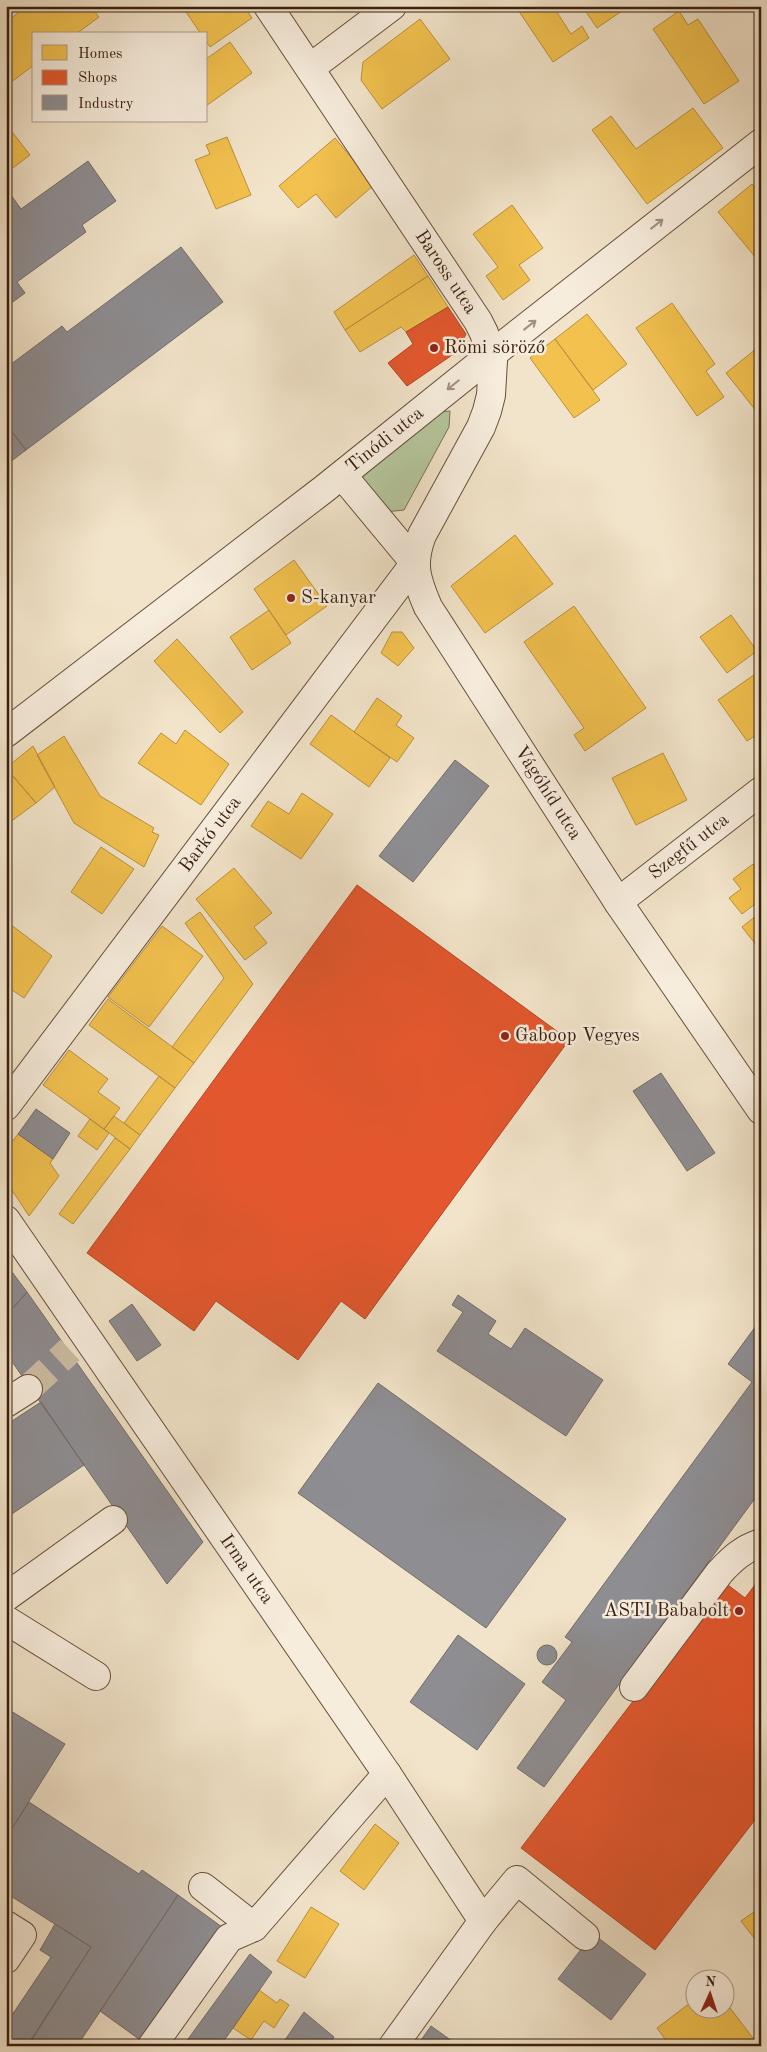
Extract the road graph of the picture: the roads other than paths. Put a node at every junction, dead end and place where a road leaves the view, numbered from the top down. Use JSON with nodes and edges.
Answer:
{"nodes":[{"id":1,"x":268,"y":6,"type":"edge"},
{"id":2,"x":392,"y":6,"type":"edge"},
{"id":3,"x":310,"y":68,"type":"junction"},
{"id":4,"x":761,"y":143,"type":"edge"},
{"id":5,"x":491,"y":355,"type":"junction"},
{"id":6,"x":342,"y":475,"type":"junction"},
{"id":7,"x":415,"y":563,"type":"junction"},
{"id":8,"x":6,"y":733,"type":"edge"},
{"id":9,"x":761,"y":791,"type":"edge"},
{"id":10,"x":618,"y":902,"type":"junction"},
{"id":11,"x":757,"y":1095,"type":"edge"},
{"id":12,"x":6,"y":1106,"type":"edge"},
{"id":13,"x":6,"y":1220,"type":"edge"},
{"id":14,"x":112,"y":1520,"type":"dead end"},
{"id":15,"x":761,"y":1542,"type":"edge"},
{"id":16,"x":6,"y":1597,"type":"edge"},
{"id":17,"x":6,"y":1620,"type":"edge"},
{"id":18,"x":96,"y":1676,"type":"dead end"},
{"id":19,"x":634,"y":1687,"type":"dead end"},
{"id":20,"x":387,"y":1774,"type":"junction"},
{"id":21,"x":203,"y":1887,"type":"dead end"},
{"id":22,"x":483,"y":1921,"type":"junction"},
{"id":23,"x":6,"y":1925,"type":"edge"},
{"id":24,"x":254,"y":1927,"type":"junction"},
{"id":25,"x":585,"y":1936,"type":"dead end"},
{"id":26,"x":6,"y":1959,"type":"edge"},
{"id":27,"x":152,"y":2046,"type":"edge"},
{"id":28,"x":393,"y":2046,"type":"edge"}],
"edges":[{"from":1,"to":3,"type":"street","name":"Baross utca"},
{"from":2,"to":3,"type":"street"},
{"from":3,"to":5,"type":"street","name":"Baross utca"},
{"from":5,"to":4,"type":"street","name":"Tinódi utca","one_way":true},
{"from":5,"to":6,"type":"street","name":"Tinódi utca","one_way":true},
{"from":5,"to":7,"type":"street","name":"Baross utca"},
{"from":6,"to":7,"type":"street","name":"Vágóhíd utca"},
{"from":6,"to":8,"type":"street","name":"Tinódi utca"},
{"from":7,"to":10,"type":"street","name":"Vágóhíd utca"},
{"from":7,"to":12,"type":"street","name":"Barkó utca"},
{"from":9,"to":10,"type":"street","name":"Szegfű utca"},
{"from":10,"to":11,"type":"street","name":"Vágóhíd utca"},
{"from":13,"to":20,"type":"street","name":"Irma utca"},
{"from":14,"to":16,"type":"street"},
{"from":15,"to":19,"type":"street"},
{"from":17,"to":18,"type":"street"},
{"from":20,"to":22,"type":"street","name":"Irma utca"},
{"from":20,"to":24,"type":"street"},
{"from":21,"to":24,"type":"street"},
{"from":22,"to":25,"type":"street"},
{"from":22,"to":28,"type":"street"},
{"from":23,"to":26,"type":"street"},
{"from":24,"to":27,"type":"street"}]}
